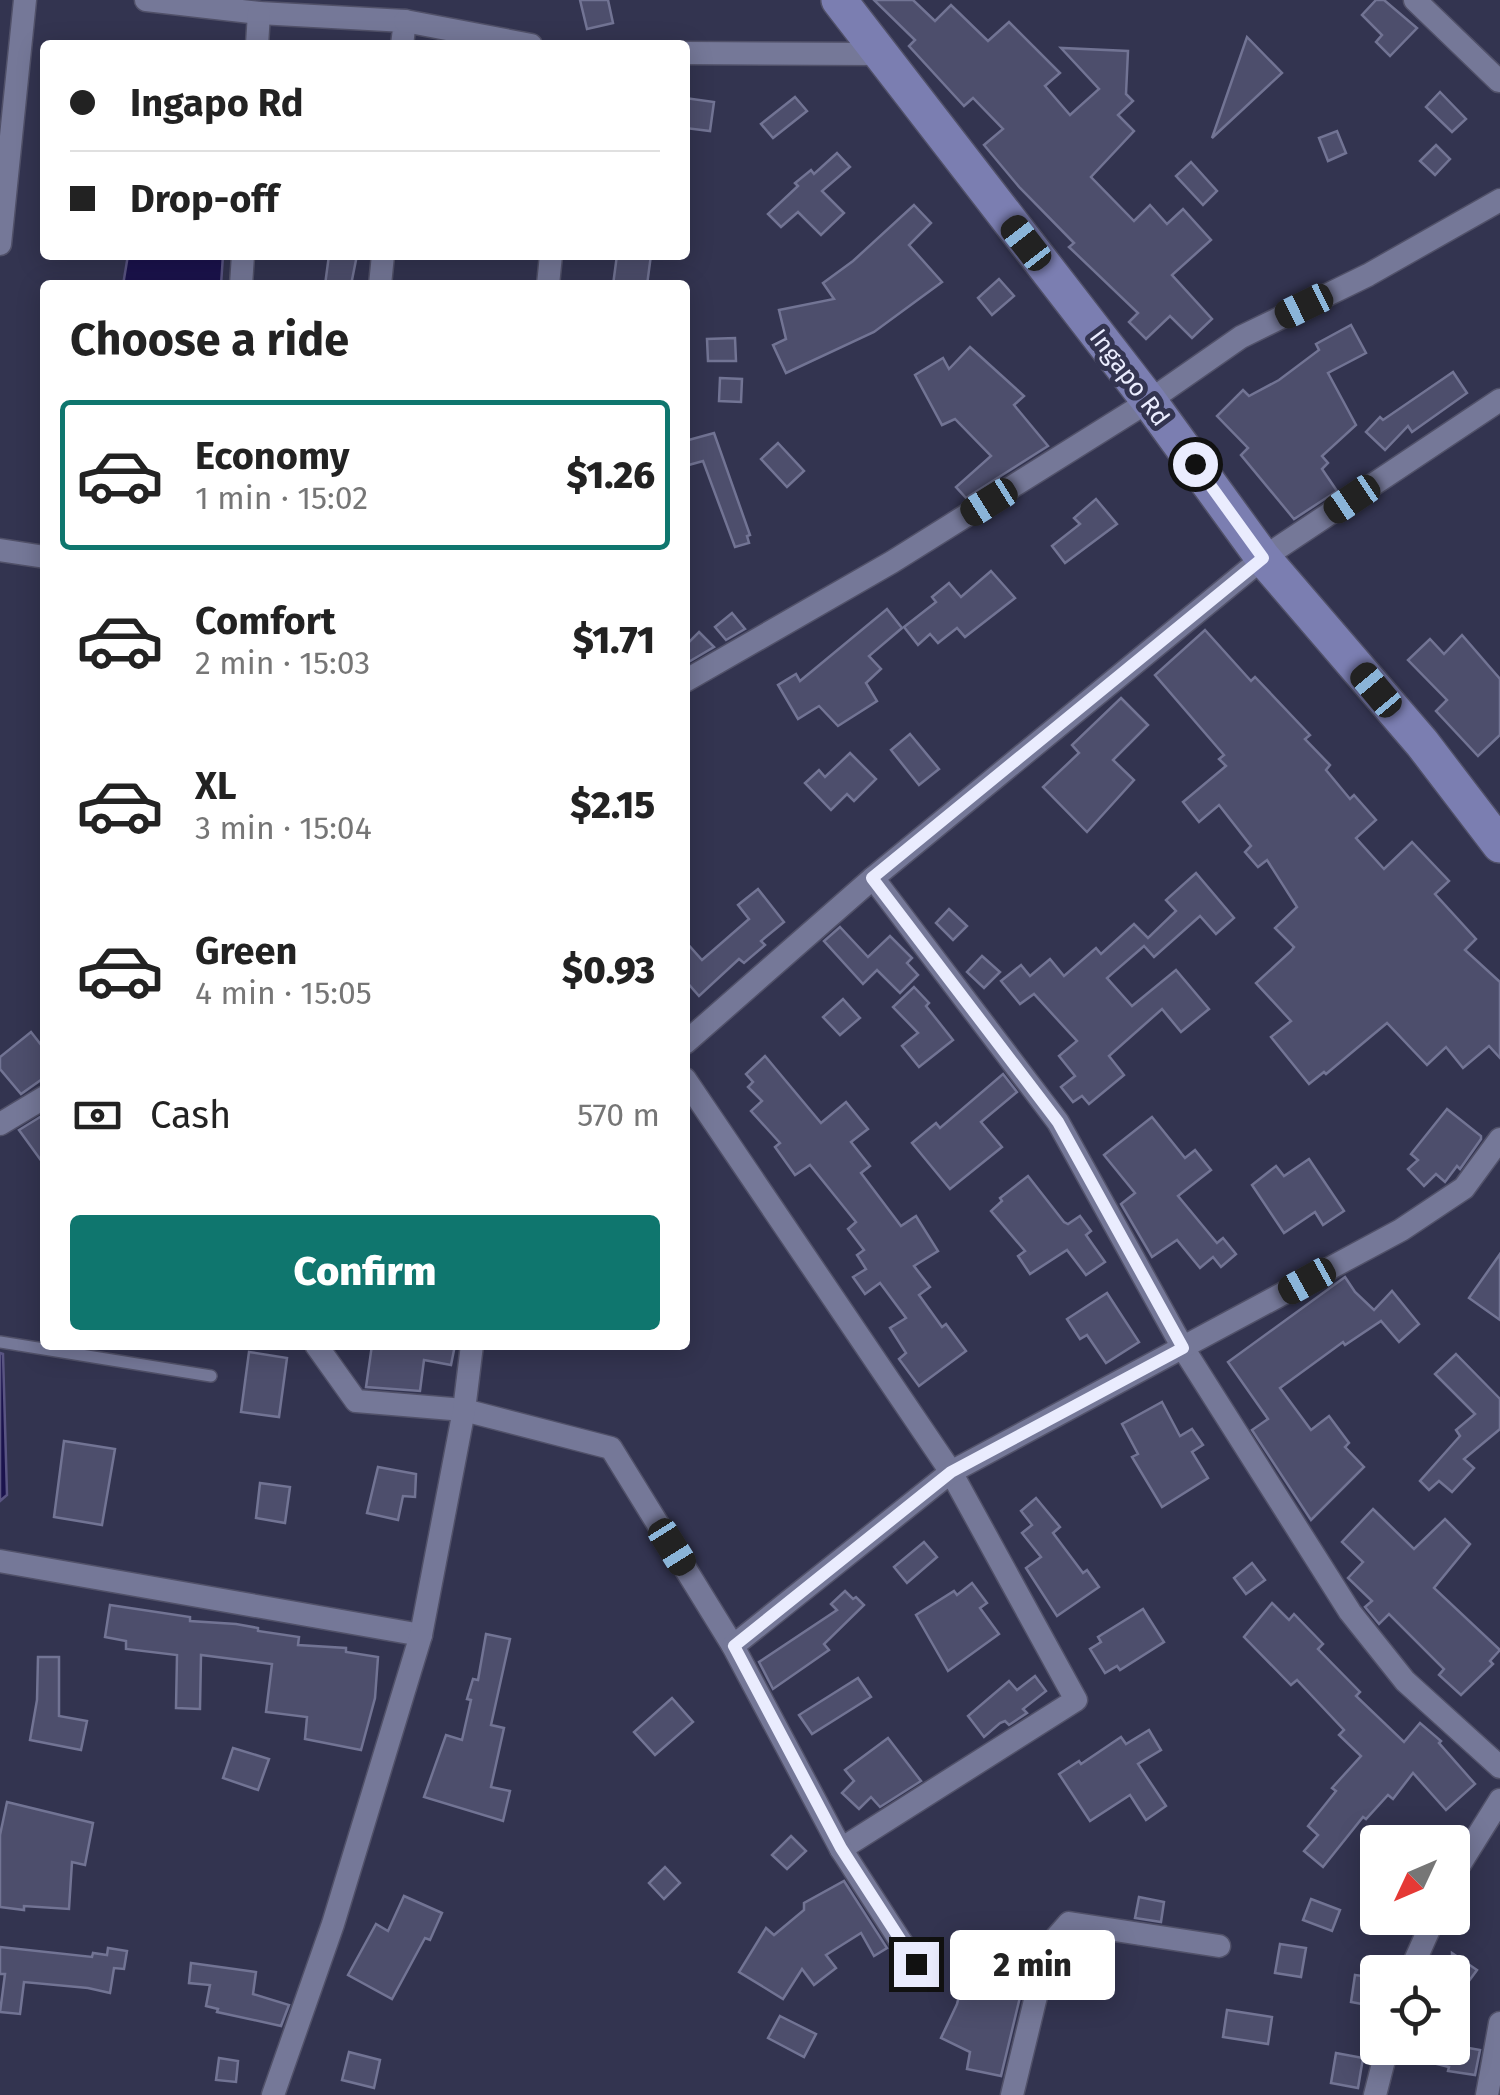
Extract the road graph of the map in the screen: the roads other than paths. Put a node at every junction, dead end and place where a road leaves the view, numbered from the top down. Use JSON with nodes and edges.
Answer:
{"nodes":[{"id":1,"x":25,"y":0,"type":"edge"},
{"id":2,"x":146,"y":0,"type":"edge"},
{"id":3,"x":838,"y":0,"type":"edge"},
{"id":4,"x":1415,"y":0,"type":"edge"},
{"id":5,"x":259,"y":13,"type":"junction"},
{"id":6,"x":404,"y":21,"type":"junction"},
{"id":7,"x":257,"y":40,"type":"edge"},
{"id":8,"x":402,"y":40,"type":"edge"},
{"id":9,"x":505,"y":40,"type":"edge"},
{"id":10,"x":690,"y":53,"type":"edge"},
{"id":11,"x":878,"y":54,"type":"junction"},
{"id":12,"x":1500,"y":80,"type":"edge"},
{"id":13,"x":1500,"y":200,"type":"edge"},
{"id":14,"x":0,"y":244,"type":"edge"},
{"id":15,"x":1500,"y":400,"type":"edge"},
{"id":16,"x":1149,"y":401,"type":"junction"},
{"id":17,"x":0,"y":550,"type":"edge"},
{"id":18,"x":40,"y":555,"type":"edge"},
{"id":19,"x":1263,"y":558,"type":"junction"},
{"id":20,"x":690,"y":678,"type":"edge"},
{"id":21,"x":1500,"y":845,"type":"edge"},
{"id":22,"x":872,"y":878,"type":"junction"},
{"id":23,"x":690,"y":1040,"type":"edge"},
{"id":24,"x":690,"y":1086,"type":"edge"},
{"id":25,"x":40,"y":1101,"type":"edge"},
{"id":26,"x":0,"y":1124,"type":"edge"},
{"id":27,"x":1500,"y":1140,"type":"edge"},
{"id":28,"x":0,"y":1342,"type":"edge"},
{"id":29,"x":40,"y":1348,"type":"edge"},
{"id":30,"x":1183,"y":1348,"type":"junction"},
{"id":31,"x":50,"y":1350,"type":"edge"},
{"id":32,"x":320,"y":1350,"type":"edge"},
{"id":33,"x":471,"y":1350,"type":"edge"},
{"id":34,"x":211,"y":1376,"type":"dead end"},
{"id":35,"x":464,"y":1410,"type":"junction"},
{"id":36,"x":951,"y":1472,"type":"junction"},
{"id":37,"x":0,"y":1561,"type":"edge"},
{"id":38,"x":421,"y":1635,"type":"junction"},
{"id":39,"x":734,"y":1646,"type":"junction"},
{"id":40,"x":1500,"y":1766,"type":"edge"},
{"id":41,"x":1500,"y":1800,"type":"edge"},
{"id":42,"x":841,"y":1848,"type":"junction"},
{"id":43,"x":1470,"y":1849,"type":"edge"},
{"id":44,"x":1219,"y":1946,"type":"dead end"},
{"id":45,"x":916,"y":1964,"type":"dead end"},
{"id":46,"x":1500,"y":2023,"type":"edge"},
{"id":47,"x":1383,"y":2065,"type":"edge"},
{"id":48,"x":274,"y":2095,"type":"edge"},
{"id":49,"x":1012,"y":2095,"type":"edge"},
{"id":50,"x":1374,"y":2095,"type":"edge"},
{"id":51,"x":1487,"y":2095,"type":"edge"}],
"edges":[{"from":1,"to":14,"type":"street"},
{"from":2,"to":5,"type":"street"},
{"from":3,"to":11,"type":"main road","name":"Ingapo Rd"},
{"from":4,"to":12,"type":"street"},
{"from":5,"to":6,"type":"street"},
{"from":5,"to":7,"type":"street"},
{"from":6,"to":8,"type":"street"},
{"from":6,"to":9,"type":"street"},
{"from":10,"to":11,"type":"street"},
{"from":11,"to":16,"type":"main road","name":"Ingapo Rd"},
{"from":13,"to":16,"type":"street"},
{"from":15,"to":19,"type":"street"},
{"from":16,"to":19,"type":"main road","name":"Ingapo Rd"},
{"from":16,"to":20,"type":"street"},
{"from":17,"to":18,"type":"street"},
{"from":19,"to":21,"type":"main road","name":"Ingapo Rd"},
{"from":19,"to":22,"type":"street"},
{"from":22,"to":23,"type":"street"},
{"from":22,"to":30,"type":"street"},
{"from":24,"to":36,"type":"street"},
{"from":25,"to":26,"type":"street"},
{"from":27,"to":30,"type":"street"},
{"from":28,"to":29,"type":"lane"},
{"from":30,"to":36,"type":"street"},
{"from":30,"to":40,"type":"street"},
{"from":31,"to":34,"type":"lane"},
{"from":32,"to":35,"type":"street"},
{"from":33,"to":35,"type":"street"},
{"from":35,"to":38,"type":"street"},
{"from":35,"to":39,"type":"street"},
{"from":36,"to":39,"type":"street"},
{"from":36,"to":42,"type":"street"},
{"from":37,"to":38,"type":"street"},
{"from":38,"to":48,"type":"street"},
{"from":39,"to":42,"type":"street"},
{"from":41,"to":43,"type":"street"},
{"from":42,"to":45,"type":"street"},
{"from":44,"to":49,"type":"street"},
{"from":46,"to":51,"type":"street"},
{"from":47,"to":50,"type":"street"}]}
